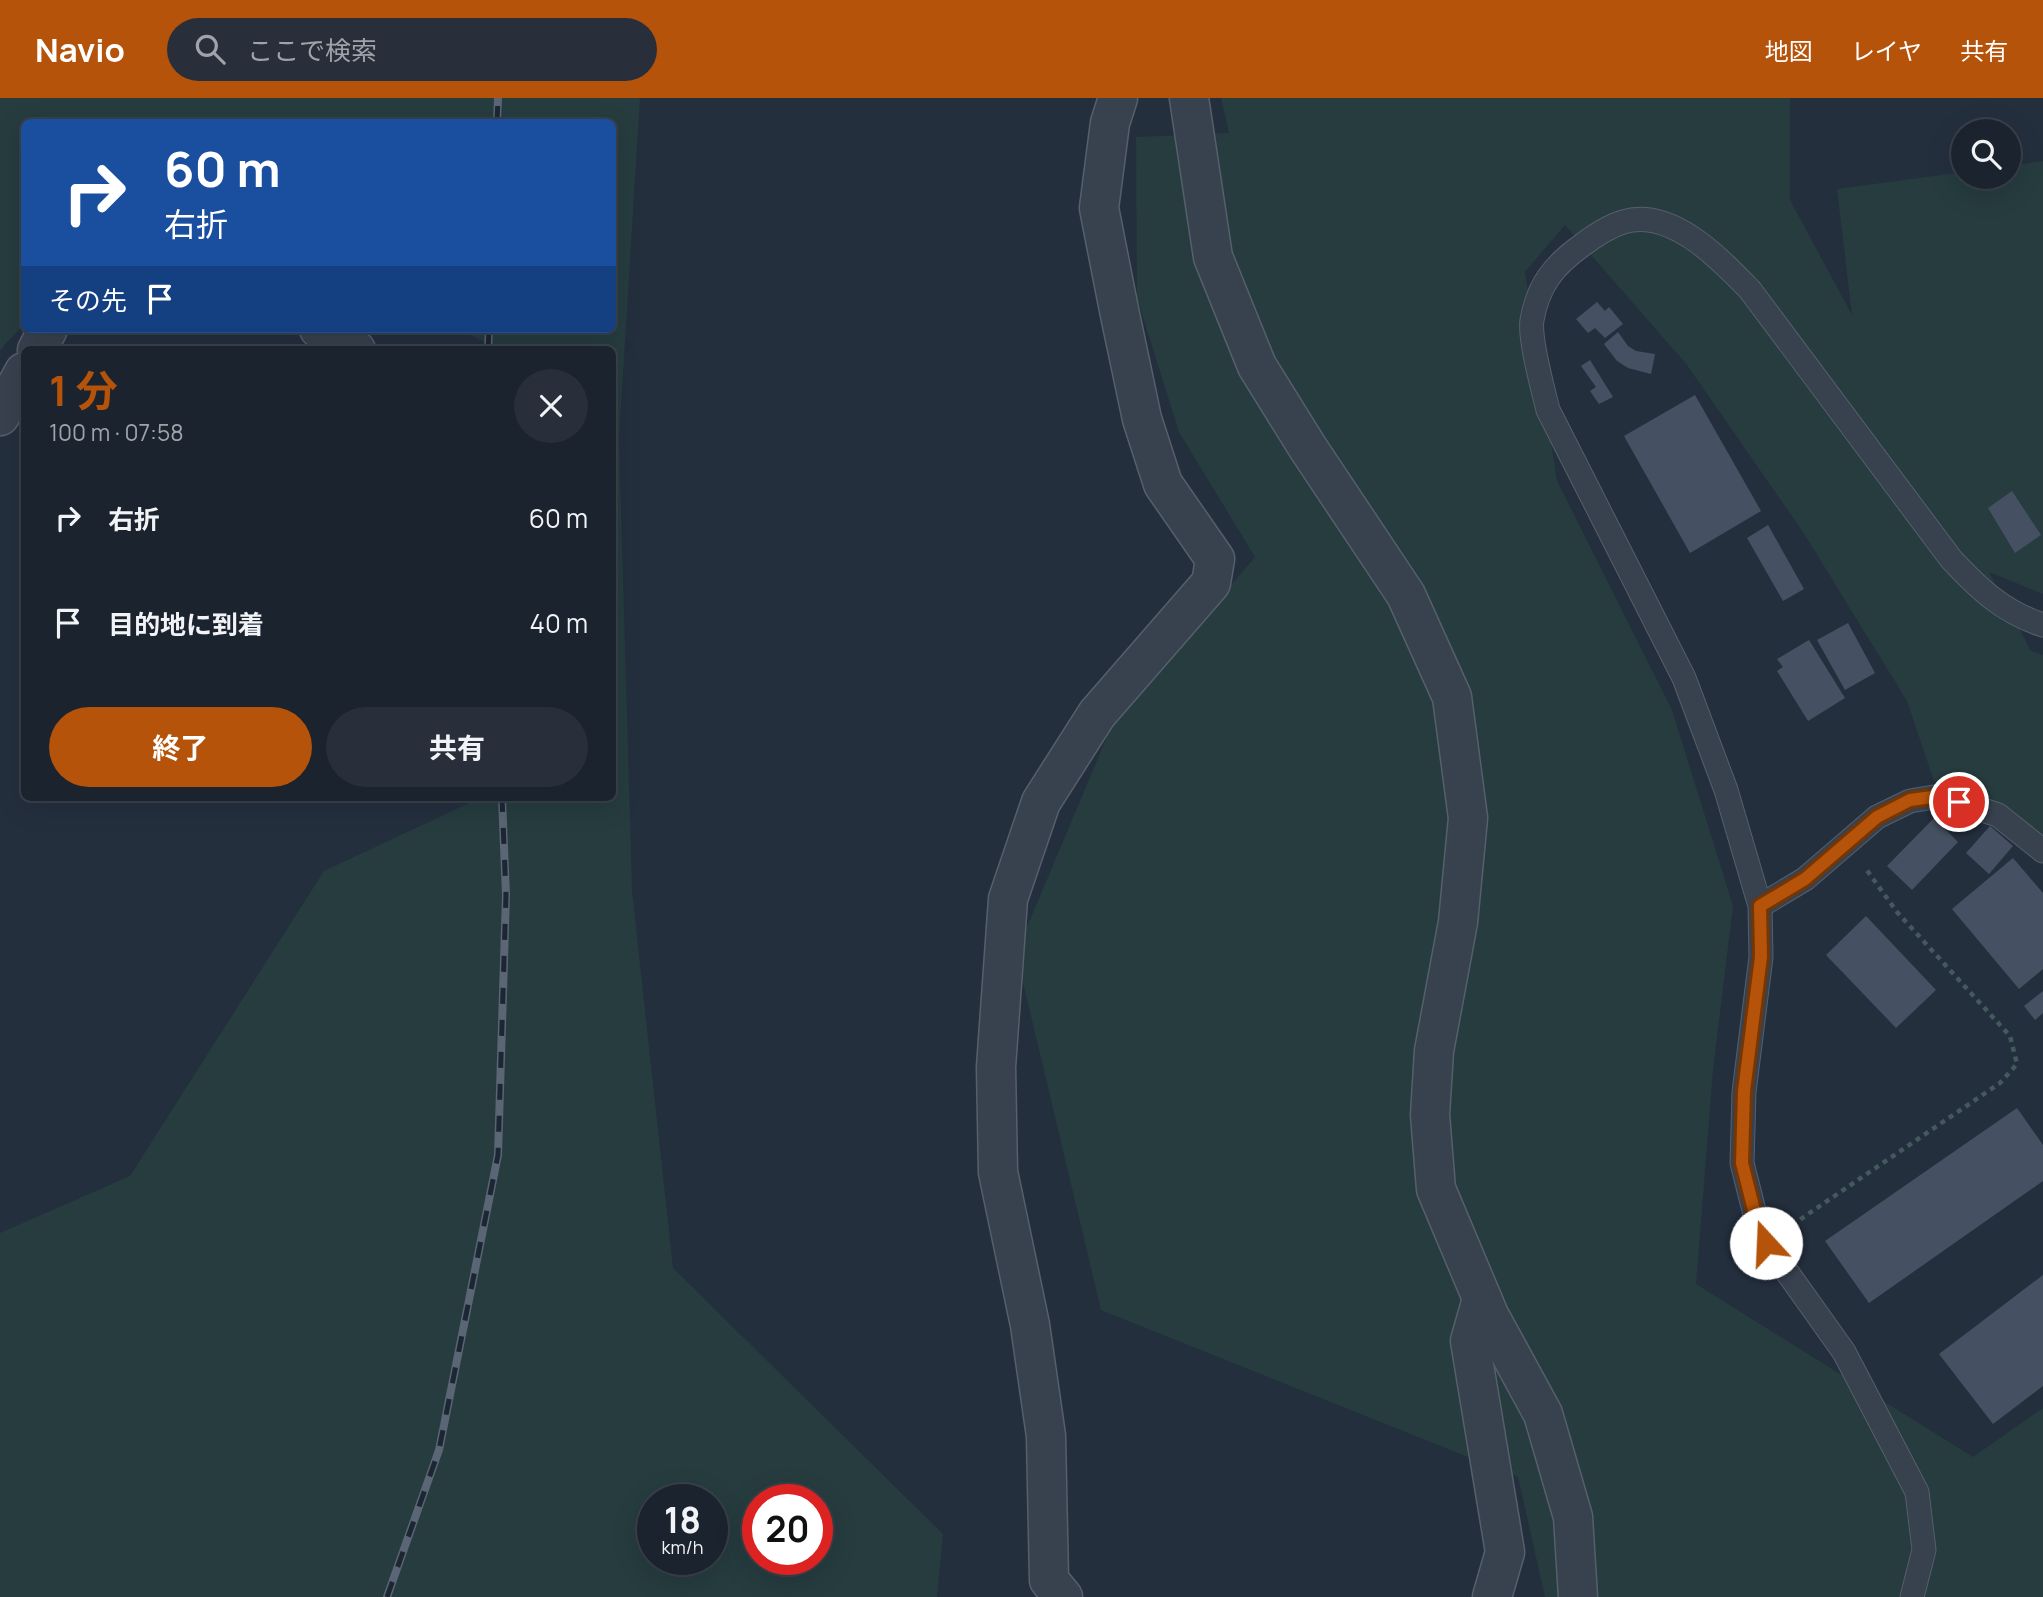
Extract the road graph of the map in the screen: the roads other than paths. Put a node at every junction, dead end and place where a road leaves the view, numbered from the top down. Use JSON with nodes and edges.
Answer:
{"nodes":[{"id":1,"x":1118,"y":98,"type":"edge"},
{"id":2,"x":1189,"y":98,"type":"edge"},
{"id":3,"x":326,"y":333,"type":"edge"},
{"id":4,"x":349,"y":346,"type":"edge"},
{"id":5,"x":21,"y":378,"type":"edge"},
{"id":6,"x":0,"y":416,"type":"edge"},
{"id":7,"x":2043,"y":625,"type":"edge"},
{"id":8,"x":2043,"y":851,"type":"edge"},
{"id":9,"x":1760,"y":906,"type":"junction"},
{"id":10,"x":1482,"y":1299,"type":"junction"},
{"id":11,"x":1063,"y":1597,"type":"edge"},
{"id":12,"x":1492,"y":1597,"type":"edge"},
{"id":13,"x":1578,"y":1597,"type":"edge"},
{"id":14,"x":1912,"y":1597,"type":"edge"}],
"edges":[{"from":1,"to":11,"type":"street"},
{"from":2,"to":10,"type":"street"},
{"from":3,"to":4,"type":"street"},
{"from":5,"to":6,"type":"street"},
{"from":7,"to":9,"type":"lane"},
{"from":8,"to":9,"type":"lane"},
{"from":9,"to":14,"type":"lane"},
{"from":10,"to":12,"type":"street"},
{"from":10,"to":13,"type":"street"}]}
